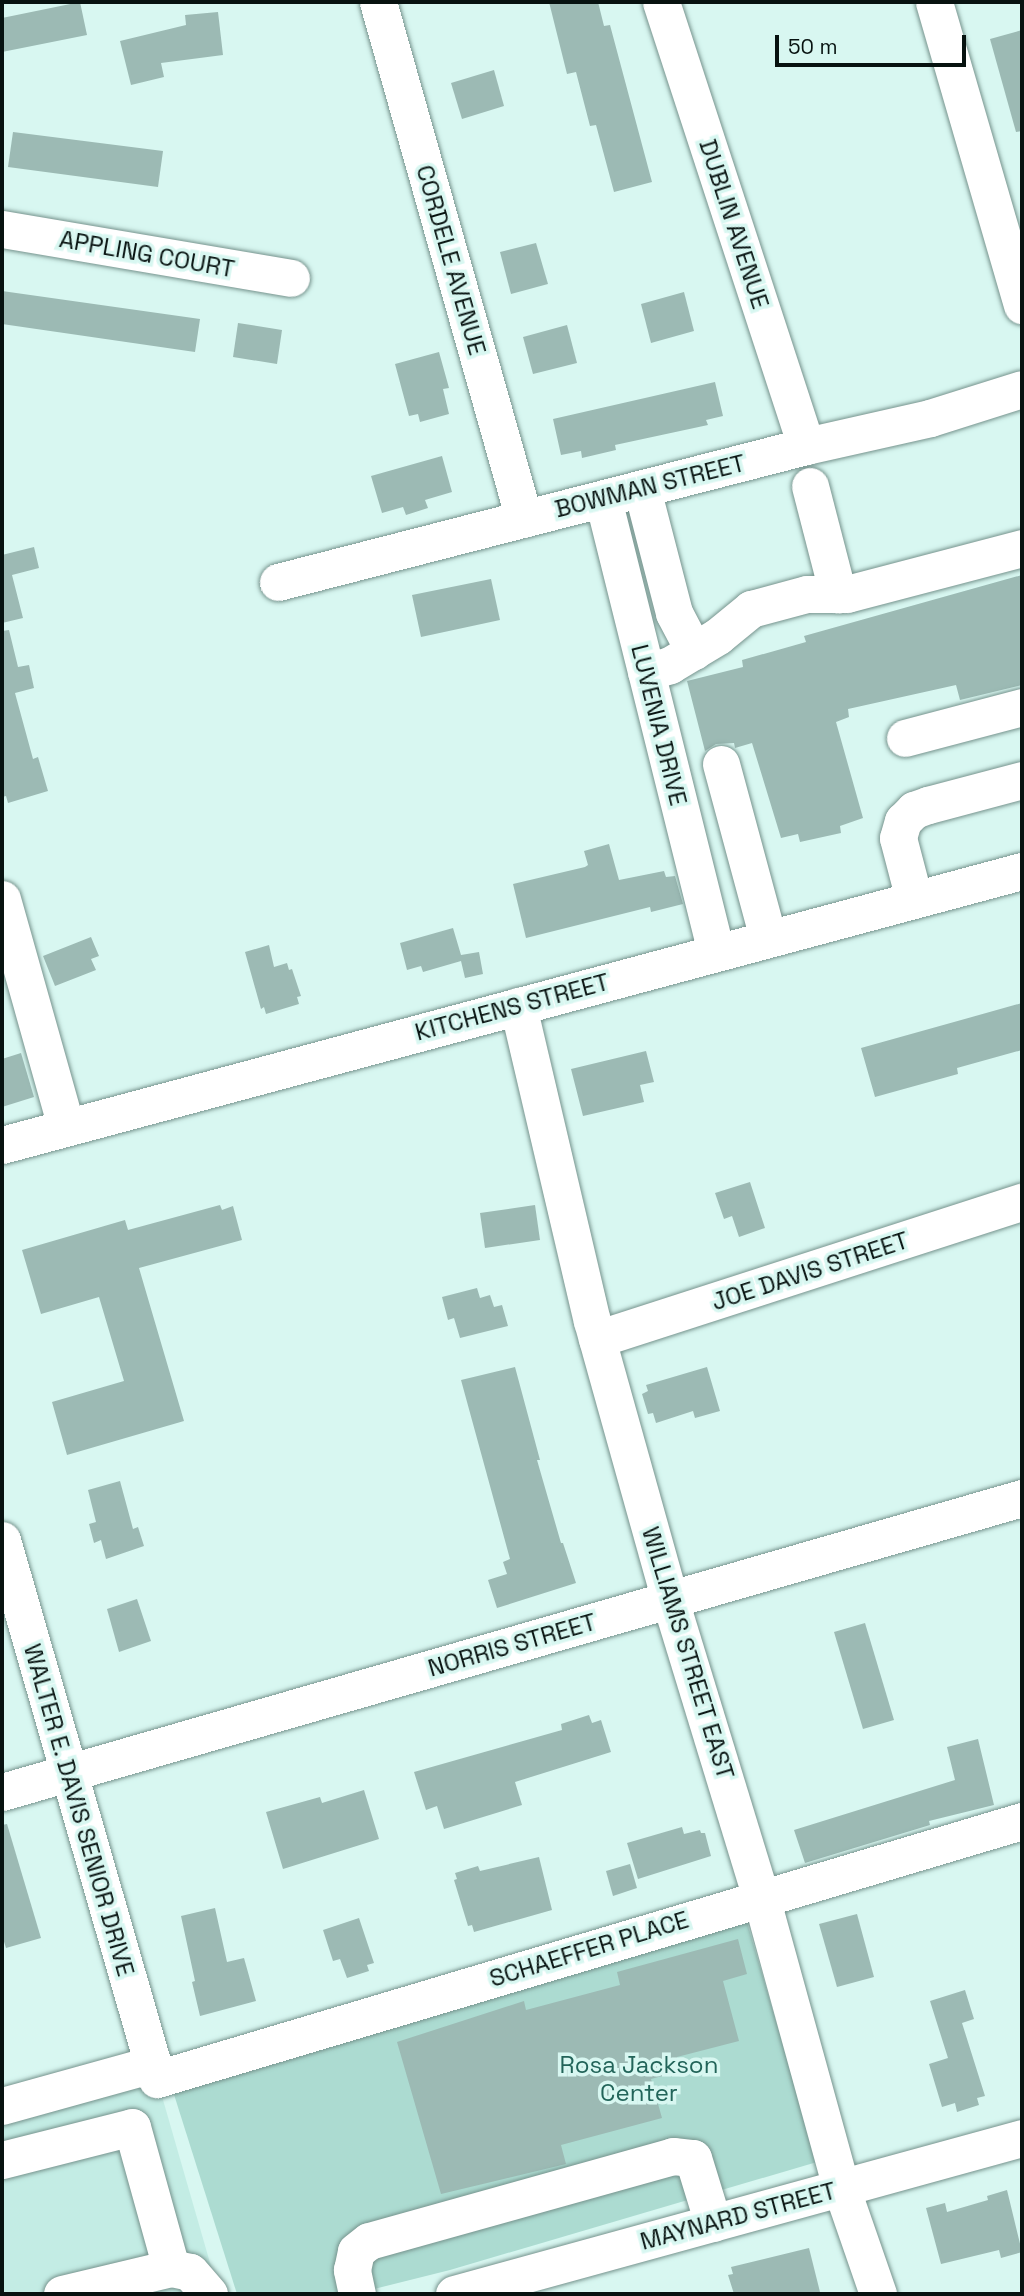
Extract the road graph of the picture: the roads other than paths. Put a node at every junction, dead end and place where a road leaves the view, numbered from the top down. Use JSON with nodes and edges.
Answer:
{"nodes":[{"id":1,"x":378,"y":2,"type":"edge"},
{"id":2,"x":662,"y":2,"type":"edge"},
{"id":3,"x":934,"y":2,"type":"edge"},
{"id":4,"x":2,"y":229,"type":"edge"},
{"id":5,"x":291,"y":278,"type":"dead end"},
{"id":6,"x":1022,"y":305,"type":"edge"},
{"id":7,"x":1022,"y":389,"type":"edge"},
{"id":8,"x":806,"y":446,"type":"junction"},
{"id":9,"x":810,"y":486,"type":"dead end"},
{"id":10,"x":642,"y":489,"type":"junction"},
{"id":11,"x":603,"y":499,"type":"junction"},
{"id":12,"x":524,"y":519,"type":"junction"},
{"id":13,"x":1022,"y":548,"type":"edge"},
{"id":14,"x":278,"y":582,"type":"dead end"},
{"id":15,"x":838,"y":594,"type":"junction"},
{"id":16,"x":694,"y":651,"type":"junction"},
{"id":17,"x":646,"y":672,"type":"junction"},
{"id":18,"x":1022,"y":708,"type":"edge"},
{"id":19,"x":905,"y":738,"type":"dead end"},
{"id":20,"x":721,"y":764,"type":"dead end"},
{"id":21,"x":1022,"y":780,"type":"edge"},
{"id":22,"x":1022,"y":871,"type":"edge"},
{"id":23,"x":2,"y":899,"type":"edge"},
{"id":24,"x":914,"y":900,"type":"junction"},
{"id":25,"x":768,"y":938,"type":"junction"},
{"id":26,"x":716,"y":951,"type":"junction"},
{"id":27,"x":518,"y":1006,"type":"junction"},
{"id":28,"x":66,"y":1126,"type":"junction"},
{"id":29,"x":2,"y":1145,"type":"edge"},
{"id":30,"x":1022,"y":1202,"type":"edge"},
{"id":31,"x":597,"y":1339,"type":"junction"},
{"id":32,"x":1022,"y":1498,"type":"edge"},
{"id":33,"x":2,"y":1540,"type":"edge"},
{"id":34,"x":670,"y":1600,"type":"junction"},
{"id":35,"x":67,"y":1773,"type":"junction"},
{"id":36,"x":2,"y":1792,"type":"edge"},
{"id":37,"x":1022,"y":1821,"type":"edge"},
{"id":38,"x":761,"y":1897,"type":"junction"},
{"id":39,"x":155,"y":2071,"type":"junction"},
{"id":40,"x":2,"y":2106,"type":"edge"},
{"id":41,"x":1022,"y":2138,"type":"edge"},
{"id":42,"x":2,"y":2160,"type":"edge"},
{"id":43,"x":841,"y":2187,"type":"junction"},
{"id":44,"x":713,"y":2222,"type":"junction"},
{"id":45,"x":171,"y":2268,"type":"junction"},
{"id":46,"x":62,"y":2294,"type":"edge"},
{"id":47,"x":209,"y":2294,"type":"edge"},
{"id":48,"x":357,"y":2294,"type":"edge"},
{"id":49,"x":454,"y":2294,"type":"edge"},
{"id":50,"x":878,"y":2294,"type":"edge"}],
"edges":[{"from":1,"to":12,"type":"street","name":"CORDELE AVENUE"},
{"from":2,"to":8,"type":"street","name":"DUBLIN AVENUE"},
{"from":3,"to":6,"type":"street"},
{"from":4,"to":5,"type":"street","name":"APPLING COURT"},
{"from":7,"to":8,"type":"street","name":"BOWMAN STREET"},
{"from":8,"to":10,"type":"street","name":"BOWMAN STREET"},
{"from":9,"to":15,"type":"street"},
{"from":10,"to":11,"type":"street","name":"BOWMAN STREET"},
{"from":10,"to":16,"type":"street"},
{"from":11,"to":12,"type":"street","name":"BOWMAN STREET"},
{"from":11,"to":17,"type":"street","name":"LUVENIA DRIVE"},
{"from":12,"to":14,"type":"street","name":"BOWMAN STREET"},
{"from":13,"to":15,"type":"street"},
{"from":15,"to":16,"type":"street"},
{"from":16,"to":17,"type":"street"},
{"from":17,"to":26,"type":"street","name":"LUVENIA DRIVE"},
{"from":18,"to":19,"type":"street"},
{"from":20,"to":25,"type":"street"},
{"from":21,"to":24,"type":"street"},
{"from":22,"to":24,"type":"street","name":"KITCHENS STREET"},
{"from":23,"to":28,"type":"street"},
{"from":24,"to":25,"type":"street","name":"KITCHENS STREET"},
{"from":25,"to":26,"type":"street","name":"KITCHENS STREET"},
{"from":26,"to":27,"type":"street","name":"KITCHENS STREET"},
{"from":27,"to":28,"type":"street","name":"KITCHENS STREET"},
{"from":27,"to":31,"type":"street","name":"WILLIAMS STREET EAST"},
{"from":28,"to":29,"type":"street","name":"KITCHENS STREET"},
{"from":30,"to":31,"type":"street","name":"JOE DAVIS STREET"},
{"from":31,"to":34,"type":"street","name":"WILLIAMS STREET EAST"},
{"from":32,"to":34,"type":"street","name":"NORRIS STREET"},
{"from":33,"to":35,"type":"street","name":"WALTER E. DAVIS SENIOR DRIVE"},
{"from":34,"to":35,"type":"street","name":"NORRIS STREET"},
{"from":34,"to":38,"type":"street","name":"WILLIAMS STREET EAST"},
{"from":35,"to":36,"type":"street","name":"NORRIS STREET"},
{"from":35,"to":39,"type":"street","name":"WALTER E. DAVIS SENIOR DRIVE"},
{"from":37,"to":38,"type":"street","name":"SCHAEFFER PLACE"},
{"from":38,"to":39,"type":"street","name":"SCHAEFFER PLACE"},
{"from":38,"to":43,"type":"street","name":"WILLIAMS STREET EAST"},
{"from":39,"to":40,"type":"street","name":"SCHAEFFER PLACE"},
{"from":41,"to":43,"type":"street","name":"MAYNARD STREET"},
{"from":42,"to":45,"type":"street"},
{"from":43,"to":44,"type":"street","name":"MAYNARD STREET"},
{"from":43,"to":50,"type":"street","name":"WILLIAMS STREET EAST"},
{"from":44,"to":48,"type":"street"},
{"from":44,"to":49,"type":"street","name":"MAYNARD STREET"},
{"from":45,"to":46,"type":"street"},
{"from":45,"to":47,"type":"street"}]}
